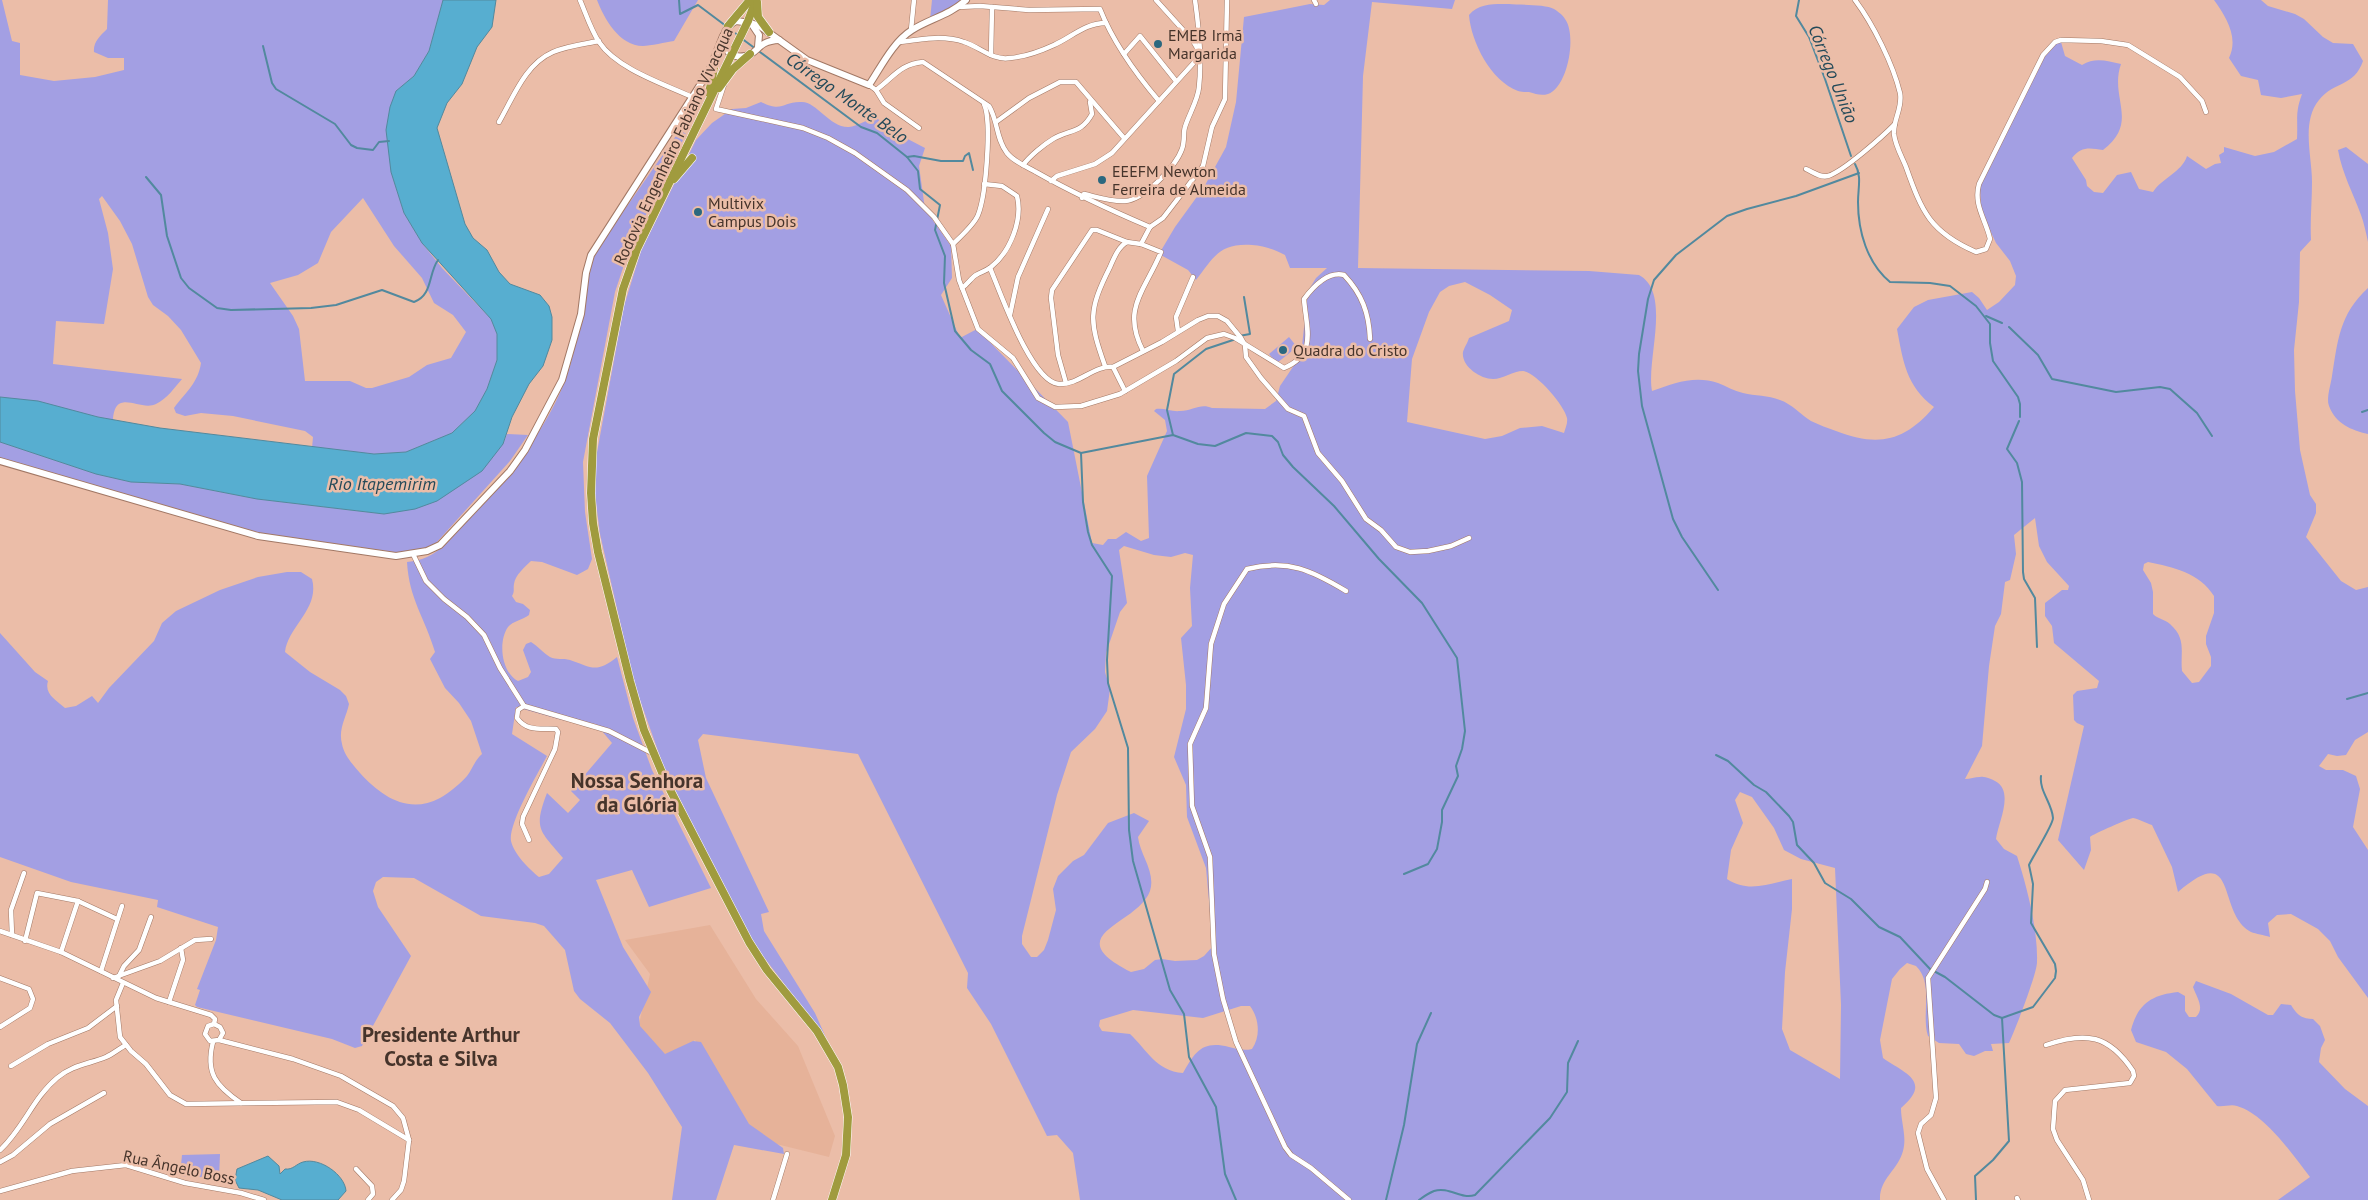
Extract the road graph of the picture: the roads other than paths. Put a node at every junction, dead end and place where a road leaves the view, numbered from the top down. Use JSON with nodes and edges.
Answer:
{"nodes":[{"id":1,"x":580,"y":0,"type":"edge"},
{"id":2,"x":750,"y":0,"type":"edge"},
{"id":3,"x":757,"y":0,"type":"edge"},
{"id":4,"x":914,"y":0,"type":"edge"},
{"id":5,"x":966,"y":0,"type":"edge"},
{"id":6,"x":1156,"y":0,"type":"edge"},
{"id":7,"x":1195,"y":0,"type":"edge"},
{"id":8,"x":1227,"y":0,"type":"edge"},
{"id":9,"x":1855,"y":0,"type":"edge"},
{"id":10,"x":992,"y":6,"type":"junction"},
{"id":11,"x":958,"y":7,"type":"junction"},
{"id":12,"x":749,"y":22,"type":"junction"},
{"id":13,"x":1106,"y":24,"type":"junction"},
{"id":14,"x":728,"y":26,"type":"junction"},
{"id":15,"x":912,"y":30,"type":"junction"},
{"id":16,"x":769,"y":32,"type":"junction"},
{"id":17,"x":723,"y":36,"type":"junction"},
{"id":18,"x":779,"y":40,"type":"junction"},
{"id":19,"x":599,"y":42,"type":"junction"},
{"id":20,"x":900,"y":42,"type":"junction"},
{"id":21,"x":758,"y":47,"type":"junction"},
{"id":22,"x":750,"y":54,"type":"junction"},
{"id":23,"x":1124,"y":54,"type":"junction"},
{"id":24,"x":1199,"y":54,"type":"junction"},
{"id":25,"x":992,"y":55,"type":"junction"},
{"id":26,"x":716,"y":58,"type":"joint"},
{"id":27,"x":730,"y":58,"type":"junction"},
{"id":28,"x":712,"y":69,"type":"junction"},
{"id":29,"x":729,"y":74,"type":"junction"},
{"id":30,"x":1176,"y":81,"type":"junction"},
{"id":31,"x":868,"y":85,"type":"junction"},
{"id":32,"x":876,"y":90,"type":"junction"},
{"id":33,"x":1087,"y":96,"type":"junction"},
{"id":34,"x":692,"y":97,"type":"junction"},
{"id":35,"x":1159,"y":101,"type":"junction"},
{"id":36,"x":983,"y":102,"type":"junction"},
{"id":37,"x":706,"y":106,"type":"junction"},
{"id":38,"x":2206,"y":112,"type":"dead end"},
{"id":39,"x":498,"y":122,"type":"dead end"},
{"id":40,"x":996,"y":122,"type":"junction"},
{"id":41,"x":1895,"y":124,"type":"junction"},
{"id":42,"x":919,"y":128,"type":"dead end"},
{"id":43,"x":1124,"y":138,"type":"junction"},
{"id":44,"x":692,"y":158,"type":"dead end"},
{"id":45,"x":1023,"y":165,"type":"junction"},
{"id":46,"x":1806,"y":169,"type":"dead end"},
{"id":47,"x":1051,"y":180,"type":"junction"},
{"id":48,"x":984,"y":184,"type":"junction"},
{"id":49,"x":666,"y":189,"type":"junction"},
{"id":50,"x":1083,"y":196,"type":"junction"},
{"id":51,"x":1048,"y":209,"type":"dead end"},
{"id":52,"x":1150,"y":227,"type":"junction"},
{"id":53,"x":1127,"y":242,"type":"junction"},
{"id":54,"x":953,"y":244,"type":"junction"},
{"id":55,"x":1141,"y":244,"type":"junction"},
{"id":56,"x":990,"y":268,"type":"junction"},
{"id":57,"x":1194,"y":277,"type":"dead end"},
{"id":58,"x":962,"y":288,"type":"junction"},
{"id":59,"x":1010,"y":316,"type":"junction"},
{"id":60,"x":1178,"y":331,"type":"junction"},
{"id":61,"x":1370,"y":339,"type":"dead end"},
{"id":62,"x":1245,"y":345,"type":"junction"},
{"id":63,"x":1142,"y":351,"type":"junction"},
{"id":64,"x":1105,"y":366,"type":"junction"},
{"id":65,"x":1113,"y":367,"type":"junction"},
{"id":66,"x":1066,"y":383,"type":"junction"},
{"id":67,"x":1125,"y":391,"type":"junction"},
{"id":68,"x":0,"y":461,"type":"edge"},
{"id":69,"x":1469,"y":538,"type":"dead end"},
{"id":70,"x":413,"y":554,"type":"junction"},
{"id":71,"x":1346,"y":591,"type":"dead end"},
{"id":72,"x":524,"y":706,"type":"junction"},
{"id":73,"x":654,"y":754,"type":"junction"},
{"id":74,"x":529,"y":840,"type":"dead end"},
{"id":75,"x":24,"y":873,"type":"dead end"},
{"id":76,"x":1987,"y":882,"type":"dead end"},
{"id":77,"x":78,"y":901,"type":"junction"},
{"id":78,"x":122,"y":906,"type":"dead end"},
{"id":79,"x":151,"y":917,"type":"dead end"},
{"id":80,"x":117,"y":918,"type":"junction"},
{"id":81,"x":0,"y":931,"type":"edge"},
{"id":82,"x":12,"y":935,"type":"junction"},
{"id":83,"x":211,"y":939,"type":"dead end"},
{"id":84,"x":25,"y":941,"type":"junction"},
{"id":85,"x":181,"y":948,"type":"junction"},
{"id":86,"x":61,"y":952,"type":"junction"},
{"id":87,"x":101,"y":971,"type":"junction"},
{"id":88,"x":119,"y":976,"type":"junction"},
{"id":89,"x":0,"y":978,"type":"edge"},
{"id":90,"x":113,"y":978,"type":"junction"},
{"id":91,"x":123,"y":983,"type":"junction"},
{"id":92,"x":169,"y":1002,"type":"junction"},
{"id":93,"x":117,"y":1006,"type":"junction"},
{"id":94,"x":214,"y":1024,"type":"junction"},
{"id":95,"x":0,"y":1027,"type":"edge"},
{"id":96,"x":219,"y":1040,"type":"junction"},
{"id":97,"x":213,"y":1042,"type":"junction"},
{"id":98,"x":126,"y":1044,"type":"junction"},
{"id":99,"x":2046,"y":1045,"type":"dead end"},
{"id":100,"x":11,"y":1066,"type":"dead end"},
{"id":101,"x":104,"y":1093,"type":"dead end"},
{"id":102,"x":241,"y":1103,"type":"junction"},
{"id":103,"x":409,"y":1140,"type":"junction"},
{"id":104,"x":0,"y":1150,"type":"edge"},
{"id":105,"x":787,"y":1154,"type":"dead end"},
{"id":106,"x":0,"y":1162,"type":"edge"},
{"id":107,"x":356,"y":1169,"type":"dead end"},
{"id":108,"x":0,"y":1191,"type":"edge"},
{"id":109,"x":264,"y":1200,"type":"edge"},
{"id":110,"x":368,"y":1200,"type":"edge"},
{"id":111,"x":392,"y":1200,"type":"edge"},
{"id":112,"x":773,"y":1200,"type":"edge"},
{"id":113,"x":832,"y":1200,"type":"edge"},
{"id":114,"x":1349,"y":1200,"type":"edge"},
{"id":115,"x":1944,"y":1200,"type":"edge"},
{"id":116,"x":2088,"y":1200,"type":"edge"}],
"edges":[{"from":1,"to":19,"type":"street"},
{"from":2,"to":14,"type":"highway"},
{"from":3,"to":12,"type":"highway","name":"Rodovia Engenheiro Fabiano Vivacqua"},
{"from":3,"to":16,"type":"highway"},
{"from":4,"to":15,"type":"street"},
{"from":5,"to":11,"type":"street"},
{"from":6,"to":24,"type":"street"},
{"from":7,"to":24,"type":"street"},
{"from":8,"to":52,"type":"street"},
{"from":9,"to":41,"type":"street"},
{"from":10,"to":11,"type":"street"},
{"from":10,"to":13,"type":"street"},
{"from":10,"to":25,"type":"street"},
{"from":11,"to":15,"type":"street"},
{"from":12,"to":14,"type":"street"},
{"from":12,"to":16,"type":"street"},
{"from":12,"to":21,"type":"street"},
{"from":12,"to":27,"type":"highway","name":"Rodovia Engenheiro Fabiano Vivacqua"},
{"from":13,"to":23,"type":"street"},
{"from":13,"to":25,"type":"street"},
{"from":14,"to":17,"type":"street"},
{"from":15,"to":20,"type":"street"},
{"from":16,"to":18,"type":"street"},
{"from":17,"to":26,"type":"street"},
{"from":17,"to":27,"type":"street"},
{"from":18,"to":21,"type":"street"},
{"from":18,"to":31,"type":"street"},
{"from":19,"to":34,"type":"street"},
{"from":19,"to":39,"type":"street"},
{"from":20,"to":25,"type":"street"},
{"from":20,"to":31,"type":"street"},
{"from":21,"to":22,"type":"street"},
{"from":22,"to":27,"type":"street"},
{"from":22,"to":29,"type":"highway"},
{"from":23,"to":30,"type":"street"},
{"from":23,"to":35,"type":"street"},
{"from":24,"to":30,"type":"street"},
{"from":24,"to":50,"type":"street"},
{"from":26,"to":28,"type":"highway"},
{"from":27,"to":28,"type":"street"},
{"from":27,"to":37,"type":"highway","name":"Rodovia Engenheiro Fabiano Vivacqua"},
{"from":28,"to":34,"type":"street"},
{"from":28,"to":37,"type":"highway"},
{"from":29,"to":37,"type":"highway"},
{"from":29,"to":54,"type":"street"},
{"from":30,"to":35,"type":"street"},
{"from":31,"to":32,"type":"street"},
{"from":32,"to":36,"type":"street"},
{"from":32,"to":42,"type":"street"},
{"from":33,"to":40,"type":"street"},
{"from":33,"to":43,"type":"street"},
{"from":33,"to":45,"type":"street"},
{"from":34,"to":70,"type":"street"},
{"from":35,"to":43,"type":"street"},
{"from":36,"to":40,"type":"street"},
{"from":36,"to":48,"type":"street"},
{"from":37,"to":49,"type":"highway","name":"Rodovia Engenheiro Fabiano Vivacqua"},
{"from":38,"to":41,"type":"street"},
{"from":40,"to":45,"type":"street"},
{"from":41,"to":46,"type":"street"},
{"from":43,"to":47,"type":"street"},
{"from":44,"to":49,"type":"highway"},
{"from":45,"to":47,"type":"street"},
{"from":47,"to":50,"type":"street"},
{"from":48,"to":54,"type":"street"},
{"from":48,"to":56,"type":"street"},
{"from":49,"to":73,"type":"highway","name":"Rodovia Engenheiro Fabiano Vivacqua"},
{"from":50,"to":52,"type":"street"},
{"from":51,"to":59,"type":"street"},
{"from":52,"to":55,"type":"street"},
{"from":53,"to":55,"type":"street"},
{"from":53,"to":64,"type":"street"},
{"from":53,"to":66,"type":"street"},
{"from":54,"to":58,"type":"street"},
{"from":55,"to":63,"type":"street"},
{"from":56,"to":58,"type":"street"},
{"from":56,"to":59,"type":"street"},
{"from":57,"to":60,"type":"street"},
{"from":58,"to":67,"type":"street"},
{"from":59,"to":66,"type":"street"},
{"from":60,"to":62,"type":"street"},
{"from":60,"to":63,"type":"street"},
{"from":61,"to":62,"type":"street"},
{"from":62,"to":67,"type":"street"},
{"from":62,"to":69,"type":"street"},
{"from":63,"to":65,"type":"street"},
{"from":64,"to":65,"type":"street"},
{"from":64,"to":66,"type":"street"},
{"from":65,"to":67,"type":"street"},
{"from":68,"to":70,"type":"street"},
{"from":70,"to":72,"type":"street"},
{"from":71,"to":114,"type":"street"},
{"from":72,"to":73,"type":"street"},
{"from":72,"to":74,"type":"street"},
{"from":73,"to":113,"type":"highway","name":"Rodovia Engenheiro Fabiano Vivacqua"},
{"from":75,"to":82,"type":"street"},
{"from":76,"to":115,"type":"street"},
{"from":77,"to":80,"type":"street"},
{"from":77,"to":84,"type":"street"},
{"from":77,"to":86,"type":"street"},
{"from":78,"to":80,"type":"street"},
{"from":79,"to":88,"type":"street"},
{"from":80,"to":87,"type":"street"},
{"from":81,"to":82,"type":"street"},
{"from":82,"to":84,"type":"street"},
{"from":83,"to":85,"type":"street"},
{"from":84,"to":86,"type":"street"},
{"from":85,"to":88,"type":"street"},
{"from":85,"to":92,"type":"street"},
{"from":86,"to":87,"type":"street"},
{"from":87,"to":90,"type":"street"},
{"from":88,"to":90,"type":"street"},
{"from":89,"to":95,"type":"street"},
{"from":90,"to":91,"type":"street"},
{"from":91,"to":92,"type":"street"},
{"from":91,"to":93,"type":"street"},
{"from":92,"to":94,"type":"street"},
{"from":93,"to":98,"type":"street"},
{"from":93,"to":100,"type":"street"},
{"from":94,"to":96,"type":"street"},
{"from":94,"to":97,"type":"street"},
{"from":96,"to":97,"type":"street"},
{"from":96,"to":103,"type":"street"},
{"from":97,"to":102,"type":"street"},
{"from":98,"to":102,"type":"street"},
{"from":98,"to":104,"type":"street"},
{"from":99,"to":116,"type":"street"},
{"from":101,"to":106,"type":"street"},
{"from":102,"to":103,"type":"street"},
{"from":103,"to":111,"type":"street"},
{"from":105,"to":112,"type":"street"},
{"from":107,"to":110,"type":"street"},
{"from":108,"to":109,"type":"street","name":"Rua Ângelo Boss"}]}
